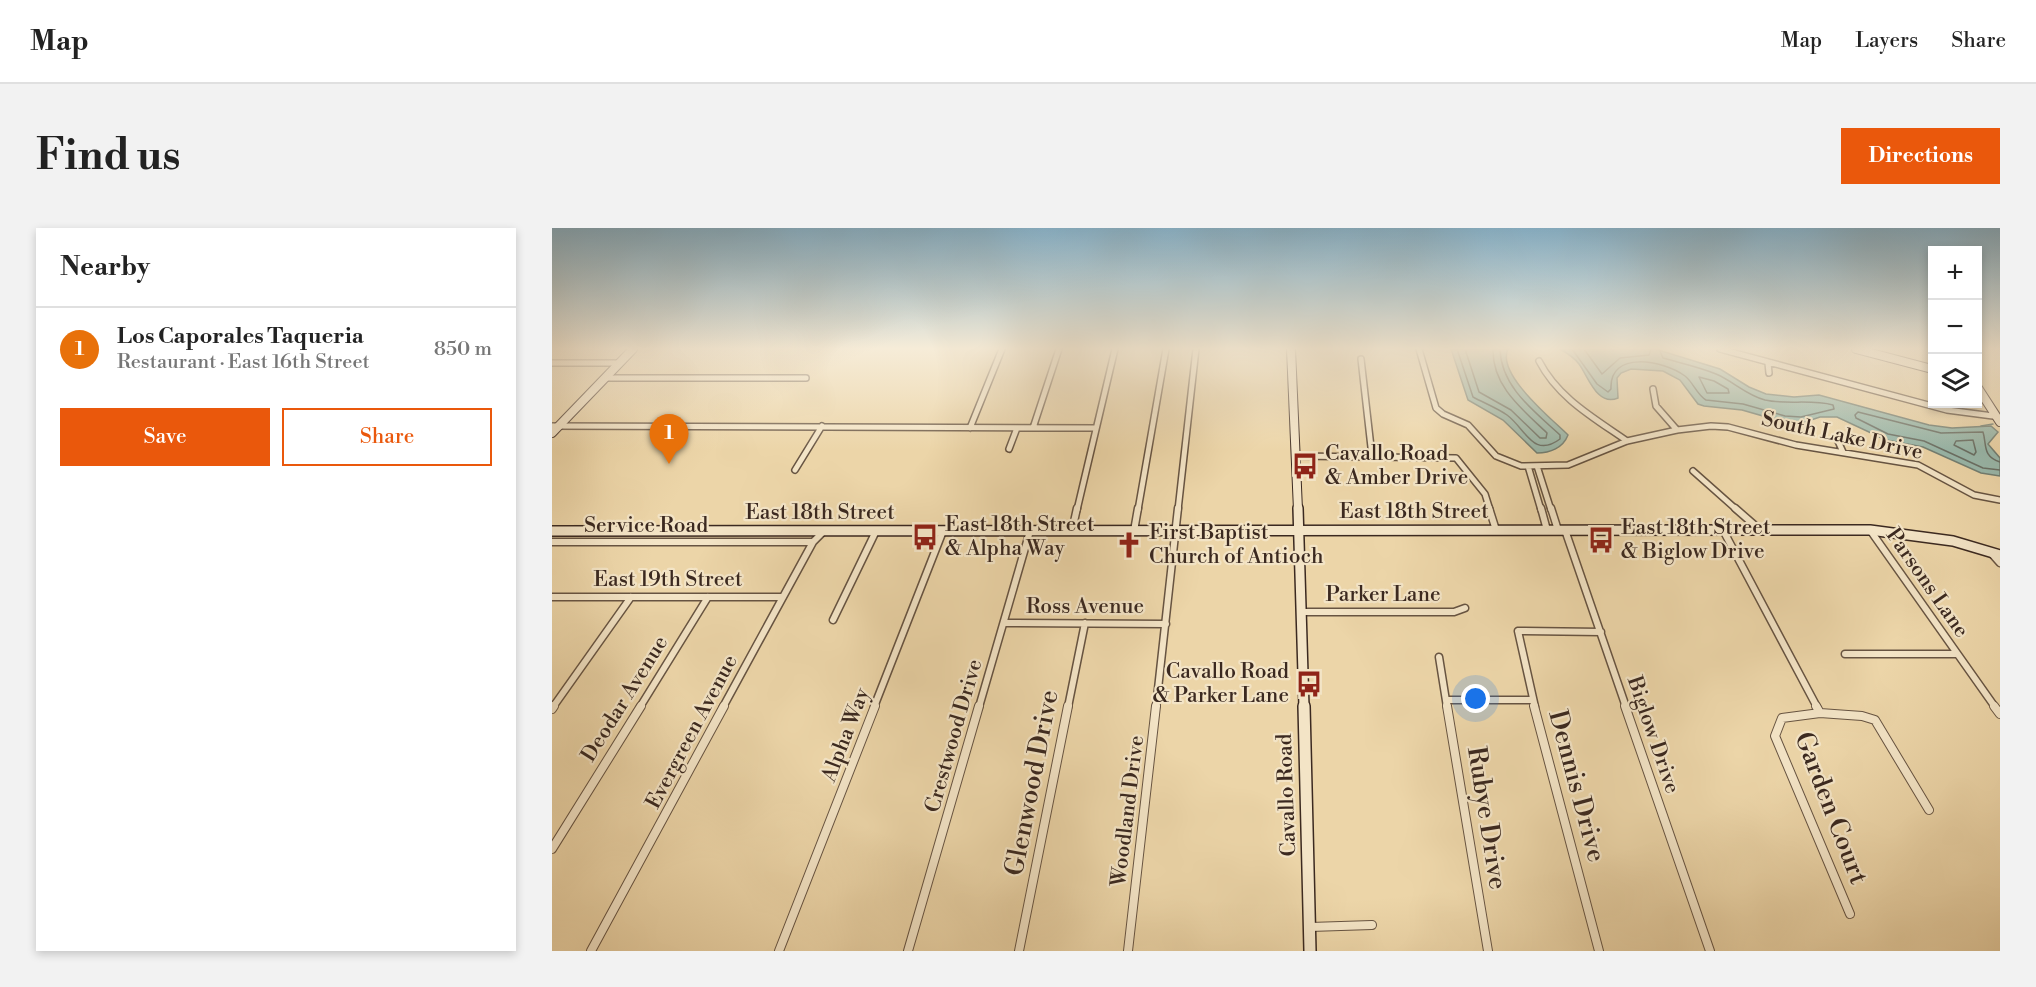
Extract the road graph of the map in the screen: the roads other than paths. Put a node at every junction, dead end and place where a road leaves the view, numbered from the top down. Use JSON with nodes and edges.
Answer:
{"nodes":[{"id":1,"x":600,"y":383,"type":"edge"},
{"id":2,"x":989,"y":383,"type":"edge"},
{"id":3,"x":1048,"y":383,"type":"edge"},
{"id":4,"x":1107,"y":383,"type":"edge"},
{"id":5,"x":1160,"y":383,"type":"edge"},
{"id":6,"x":1192,"y":383,"type":"edge"},
{"id":7,"x":1293,"y":383,"type":"edge"},
{"id":8,"x":1364,"y":383,"type":"edge"},
{"id":9,"x":1430,"y":383,"type":"edge"},
{"id":10,"x":1555,"y":383,"type":"edge"},
{"id":11,"x":1843,"y":383,"type":"edge"},
{"id":12,"x":1653,"y":389,"type":"dead end"},
{"id":13,"x":1982,"y":393,"type":"edge"},
{"id":14,"x":1997,"y":419,"type":"edge"},
{"id":15,"x":556,"y":426,"type":"edge"},
{"id":16,"x":822,"y":426,"type":"junction"},
{"id":17,"x":970,"y":428,"type":"junction"},
{"id":18,"x":1017,"y":428,"type":"junction"},
{"id":19,"x":1033,"y":428,"type":"junction"},
{"id":20,"x":1096,"y":428,"type":"junction"},
{"id":21,"x":1677,"y":430,"type":"junction"},
{"id":22,"x":552,"y":434,"type":"edge"},
{"id":23,"x":1837,"y":439,"type":"dead end"},
{"id":24,"x":1627,"y":441,"type":"junction"},
{"id":25,"x":1009,"y":450,"type":"dead end"},
{"id":26,"x":1843,"y":452,"type":"junction"},
{"id":27,"x":1296,"y":456,"type":"junction"},
{"id":28,"x":1372,"y":456,"type":"junction"},
{"id":29,"x":1533,"y":466,"type":"junction"},
{"id":30,"x":795,"y":471,"type":"dead end"},
{"id":31,"x":1693,"y":471,"type":"dead end"},
{"id":32,"x":2000,"y":500,"type":"edge"},
{"id":33,"x":1496,"y":530,"type":"junction"},
{"id":34,"x":1547,"y":530,"type":"junction"},
{"id":35,"x":1562,"y":530,"type":"junction"},
{"id":36,"x":1723,"y":530,"type":"junction"},
{"id":37,"x":1760,"y":530,"type":"junction"},
{"id":38,"x":1870,"y":530,"type":"junction"},
{"id":39,"x":552,"y":531,"type":"edge"},
{"id":40,"x":824,"y":531,"type":"junction"},
{"id":41,"x":876,"y":531,"type":"junction"},
{"id":42,"x":943,"y":531,"type":"junction"},
{"id":43,"x":1030,"y":531,"type":"junction"},
{"id":44,"x":1072,"y":531,"type":"junction"},
{"id":45,"x":1134,"y":531,"type":"junction"},
{"id":46,"x":1176,"y":531,"type":"junction"},
{"id":47,"x":1299,"y":531,"type":"junction"},
{"id":48,"x":552,"y":542,"type":"edge"},
{"id":49,"x":813,"y":542,"type":"junction"},
{"id":50,"x":1987,"y":549,"type":"junction"},
{"id":51,"x":2000,"y":549,"type":"edge"},
{"id":52,"x":2000,"y":555,"type":"edge"},
{"id":53,"x":2000,"y":563,"type":"edge"},
{"id":54,"x":631,"y":597,"type":"junction"},
{"id":55,"x":708,"y":597,"type":"junction"},
{"id":56,"x":783,"y":597,"type":"junction"},
{"id":57,"x":553,"y":599,"type":"edge"},
{"id":58,"x":1465,"y":608,"type":"dead end"},
{"id":59,"x":1301,"y":612,"type":"junction"},
{"id":60,"x":833,"y":620,"type":"dead end"},
{"id":61,"x":1004,"y":624,"type":"junction"},
{"id":62,"x":1085,"y":624,"type":"junction"},
{"id":63,"x":1166,"y":624,"type":"junction"},
{"id":64,"x":1600,"y":632,"type":"junction"},
{"id":65,"x":1845,"y":654,"type":"dead end"},
{"id":66,"x":1957,"y":654,"type":"junction"},
{"id":67,"x":1439,"y":657,"type":"dead end"},
{"id":68,"x":1447,"y":700,"type":"junction"},
{"id":69,"x":1533,"y":700,"type":"junction"},
{"id":70,"x":552,"y":709,"type":"edge"},
{"id":71,"x":1820,"y":713,"type":"junction"},
{"id":72,"x":2000,"y":714,"type":"edge"},
{"id":73,"x":1929,"y":810,"type":"dead end"},
{"id":74,"x":552,"y":849,"type":"edge"},
{"id":75,"x":1850,"y":914,"type":"dead end"},
{"id":76,"x":1372,"y":925,"type":"dead end"},
{"id":77,"x":1310,"y":927,"type":"junction"},
{"id":78,"x":591,"y":951,"type":"edge"},
{"id":79,"x":779,"y":951,"type":"edge"},
{"id":80,"x":908,"y":951,"type":"edge"},
{"id":81,"x":1019,"y":951,"type":"edge"},
{"id":82,"x":1128,"y":951,"type":"edge"},
{"id":83,"x":1310,"y":951,"type":"edge"},
{"id":84,"x":1488,"y":951,"type":"edge"},
{"id":85,"x":1599,"y":951,"type":"edge"},
{"id":86,"x":1710,"y":951,"type":"edge"}],
"edges":[{"from":1,"to":15,"type":"main road"},
{"from":2,"to":17,"type":"street"},
{"from":3,"to":19,"type":"street"},
{"from":4,"to":20,"type":"street"},
{"from":5,"to":45,"type":"street"},
{"from":6,"to":46,"type":"street","name":"Woodland Drive"},
{"from":7,"to":27,"type":"main road","name":"Cavallo Road"},
{"from":8,"to":28,"type":"street"},
{"from":9,"to":29,"type":"street","name":"South Lake Drive"},
{"from":10,"to":24,"type":"street"},
{"from":11,"to":14,"type":"street"},
{"from":12,"to":21,"type":"street"},
{"from":13,"to":14,"type":"main road"},
{"from":15,"to":16,"type":"street"},
{"from":15,"to":22,"type":"main road"},
{"from":16,"to":17,"type":"street"},
{"from":16,"to":30,"type":"street"},
{"from":17,"to":18,"type":"street"},
{"from":18,"to":19,"type":"street"},
{"from":18,"to":25,"type":"street"},
{"from":19,"to":20,"type":"street"},
{"from":20,"to":44,"type":"street"},
{"from":21,"to":24,"type":"street","name":"South Lake Drive"},
{"from":21,"to":26,"type":"street","name":"South Lake Drive"},
{"from":23,"to":26,"type":"street"},
{"from":24,"to":29,"type":"street","name":"South Lake Drive"},
{"from":26,"to":32,"type":"street","name":"South Lake Drive"},
{"from":27,"to":28,"type":"street"},
{"from":27,"to":47,"type":"main road","name":"Cavallo Road"},
{"from":28,"to":33,"type":"street"},
{"from":29,"to":34,"type":"street"},
{"from":29,"to":35,"type":"street","name":"Biglow Drive"},
{"from":31,"to":37,"type":"street"},
{"from":33,"to":34,"type":"main road","name":"East 18th Street"},
{"from":33,"to":47,"type":"main road","name":"East 18th Street"},
{"from":34,"to":35,"type":"main road","name":"East 18th Street"},
{"from":35,"to":36,"type":"main road","name":"East 18th Street"},
{"from":35,"to":64,"type":"street","name":"Biglow Drive"},
{"from":36,"to":37,"type":"main road","name":"East 18th Street"},
{"from":36,"to":71,"type":"street"},
{"from":37,"to":38,"type":"main road","name":"East 18th Street"},
{"from":38,"to":50,"type":"main road","name":"East 18th Street"},
{"from":38,"to":66,"type":"street","name":"Parsons Lane"},
{"from":39,"to":40,"type":"main road","name":"East 18th Street"},
{"from":40,"to":41,"type":"main road","name":"East 18th Street"},
{"from":40,"to":49,"type":"street","name":"Evergreen Avenue"},
{"from":41,"to":42,"type":"main road","name":"East 18th Street"},
{"from":41,"to":60,"type":"street"},
{"from":42,"to":43,"type":"main road","name":"East 18th Street"},
{"from":42,"to":79,"type":"street","name":"Alpha Way"},
{"from":43,"to":44,"type":"main road","name":"East 18th Street"},
{"from":43,"to":61,"type":"street","name":"Crestwood Drive"},
{"from":44,"to":45,"type":"main road","name":"East 18th Street"},
{"from":45,"to":46,"type":"main road","name":"East 18th Street"},
{"from":46,"to":47,"type":"main road","name":"East 18th Street"},
{"from":46,"to":63,"type":"street","name":"Woodland Drive"},
{"from":47,"to":59,"type":"main road","name":"Cavallo Road"},
{"from":48,"to":49,"type":"street","name":"Service Road"},
{"from":49,"to":56,"type":"street","name":"Evergreen Avenue"},
{"from":50,"to":51,"type":"main road","name":"East 18th Street"},
{"from":50,"to":52,"type":"main road","name":"East 18th Street"},
{"from":50,"to":53,"type":"street"},
{"from":54,"to":55,"type":"street","name":"East 19th Street"},
{"from":54,"to":57,"type":"street","name":"East 19th Street"},
{"from":54,"to":70,"type":"street"},
{"from":55,"to":56,"type":"street","name":"East 19th Street"},
{"from":55,"to":74,"type":"street","name":"Deodar Avenue"},
{"from":56,"to":78,"type":"street","name":"Evergreen Avenue"},
{"from":58,"to":59,"type":"street","name":"Parker Lane"},
{"from":59,"to":77,"type":"main road","name":"Cavallo Road"},
{"from":61,"to":62,"type":"street","name":"Ross Avenue"},
{"from":61,"to":80,"type":"street","name":"Crestwood Drive"},
{"from":62,"to":63,"type":"street","name":"Ross Avenue"},
{"from":62,"to":81,"type":"street","name":"Glenwood Drive"},
{"from":63,"to":82,"type":"street","name":"Woodland Drive"},
{"from":64,"to":69,"type":"street","name":"Dennis Drive"},
{"from":64,"to":86,"type":"street","name":"Biglow Drive"},
{"from":65,"to":66,"type":"street"},
{"from":66,"to":72,"type":"street","name":"Parsons Lane"},
{"from":67,"to":68,"type":"street","name":"Rubye Drive"},
{"from":68,"to":69,"type":"street"},
{"from":68,"to":84,"type":"street","name":"Rubye Drive"},
{"from":69,"to":85,"type":"street","name":"Dennis Drive"},
{"from":71,"to":73,"type":"street"},
{"from":71,"to":75,"type":"street","name":"Garden Court"},
{"from":76,"to":77,"type":"street"},
{"from":77,"to":83,"type":"main road","name":"Cavallo Road"}]}
